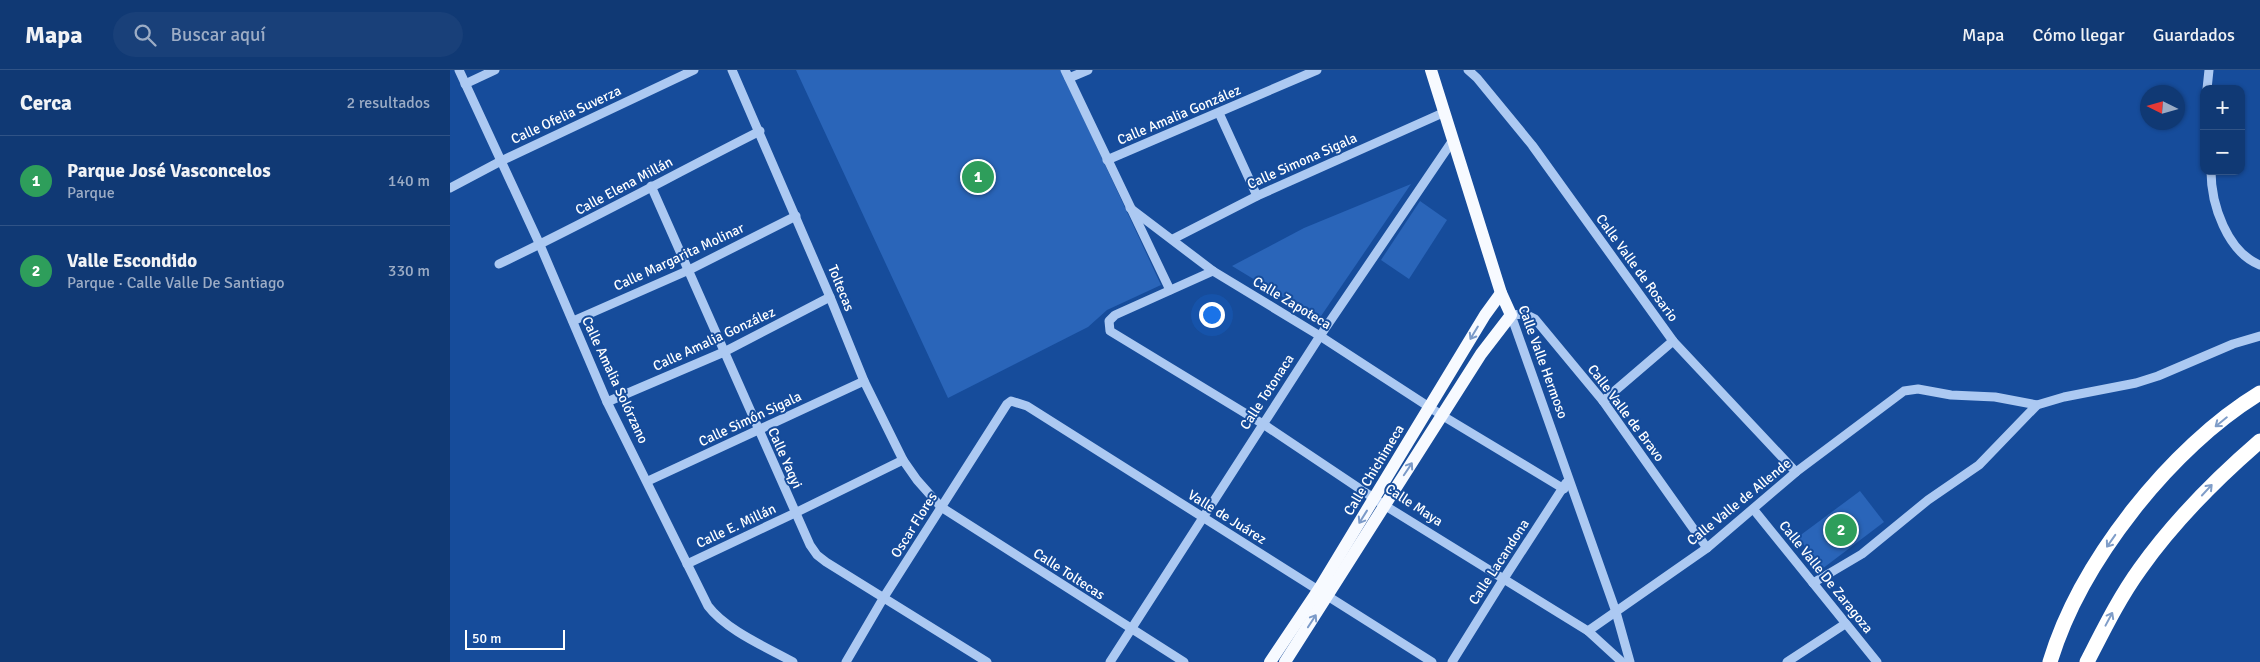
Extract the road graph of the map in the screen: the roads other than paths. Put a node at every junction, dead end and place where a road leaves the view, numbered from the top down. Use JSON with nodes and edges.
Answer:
{"nodes":[{"id":1,"x":460,"y":70,"type":"edge"},
{"id":2,"x":495,"y":70,"type":"edge"},
{"id":3,"x":694,"y":70,"type":"edge"},
{"id":4,"x":732,"y":70,"type":"edge"},
{"id":5,"x":1088,"y":70,"type":"edge"},
{"id":6,"x":1317,"y":70,"type":"edge"},
{"id":7,"x":1431,"y":70,"type":"edge"},
{"id":8,"x":1468,"y":70,"type":"edge"},
{"id":9,"x":2209,"y":70,"type":"edge"},
{"id":10,"x":1067,"y":74,"type":"edge"},
{"id":11,"x":465,"y":84,"type":"junction"},
{"id":12,"x":2207,"y":85,"type":"edge"},
{"id":13,"x":1445,"y":112,"type":"junction"},
{"id":14,"x":1220,"y":113,"type":"junction"},
{"id":15,"x":760,"y":131,"type":"junction"},
{"id":16,"x":1453,"y":140,"type":"junction"},
{"id":17,"x":1107,"y":160,"type":"junction"},
{"id":18,"x":501,"y":161,"type":"junction"},
{"id":19,"x":2211,"y":175,"type":"edge"},
{"id":20,"x":651,"y":186,"type":"junction"},
{"id":21,"x":450,"y":188,"type":"edge"},
{"id":22,"x":1257,"y":196,"type":"junction"},
{"id":23,"x":1130,"y":208,"type":"junction"},
{"id":24,"x":796,"y":216,"type":"junction"},
{"id":25,"x":1173,"y":239,"type":"junction"},
{"id":26,"x":540,"y":245,"type":"junction"},
{"id":27,"x":499,"y":264,"type":"dead end"},
{"id":28,"x":2260,"y":264,"type":"edge"},
{"id":29,"x":689,"y":270,"type":"junction"},
{"id":30,"x":1213,"y":271,"type":"junction"},
{"id":31,"x":1170,"y":290,"type":"junction"},
{"id":32,"x":1501,"y":293,"type":"junction"},
{"id":33,"x":830,"y":297,"type":"junction"},
{"id":34,"x":1511,"y":315,"type":"junction"},
{"id":35,"x":573,"y":321,"type":"junction"},
{"id":36,"x":1320,"y":336,"type":"junction"},
{"id":37,"x":2260,"y":336,"type":"edge"},
{"id":38,"x":1674,"y":341,"type":"junction"},
{"id":39,"x":724,"y":352,"type":"junction"},
{"id":40,"x":864,"y":381,"type":"junction"},
{"id":41,"x":2260,"y":393,"type":"edge"},
{"id":42,"x":1603,"y":401,"type":"junction"},
{"id":43,"x":608,"y":402,"type":"junction"},
{"id":44,"x":1007,"y":404,"type":"joint"},
{"id":45,"x":2038,"y":405,"type":"junction"},
{"id":46,"x":1429,"y":406,"type":"junction"},
{"id":47,"x":1443,"y":416,"type":"junction"},
{"id":48,"x":1263,"y":424,"type":"junction"},
{"id":49,"x":758,"y":431,"type":"junction"},
{"id":50,"x":2260,"y":441,"type":"edge"},
{"id":51,"x":903,"y":460,"type":"junction"},
{"id":52,"x":1796,"y":472,"type":"junction"},
{"id":53,"x":1569,"y":478,"type":"junction"},
{"id":54,"x":648,"y":481,"type":"junction"},
{"id":55,"x":1564,"y":488,"type":"junction"},
{"id":56,"x":1380,"y":501,"type":"junction"},
{"id":57,"x":941,"y":507,"type":"junction"},
{"id":58,"x":1754,"y":510,"type":"junction"},
{"id":59,"x":795,"y":514,"type":"junction"},
{"id":60,"x":1203,"y":519,"type":"junction"},
{"id":61,"x":1707,"y":548,"type":"junction"},
{"id":62,"x":687,"y":564,"type":"junction"},
{"id":63,"x":1503,"y":580,"type":"junction"},
{"id":64,"x":1813,"y":584,"type":"junction"},
{"id":65,"x":1324,"y":592,"type":"junction"},
{"id":66,"x":884,"y":597,"type":"junction"},
{"id":67,"x":1616,"y":612,"type":"junction"},
{"id":68,"x":1845,"y":624,"type":"junction"},
{"id":69,"x":1131,"y":630,"type":"junction"},
{"id":70,"x":1588,"y":631,"type":"junction"},
{"id":71,"x":793,"y":662,"type":"edge"},
{"id":72,"x":846,"y":662,"type":"edge"},
{"id":73,"x":987,"y":662,"type":"edge"},
{"id":74,"x":1110,"y":662,"type":"edge"},
{"id":75,"x":1184,"y":662,"type":"edge"},
{"id":76,"x":1270,"y":662,"type":"edge"},
{"id":77,"x":1286,"y":662,"type":"edge"},
{"id":78,"x":1432,"y":662,"type":"edge"},
{"id":79,"x":1452,"y":662,"type":"edge"},
{"id":80,"x":1622,"y":662,"type":"edge"},
{"id":81,"x":1630,"y":662,"type":"edge"},
{"id":82,"x":1787,"y":662,"type":"edge"},
{"id":83,"x":1876,"y":662,"type":"edge"},
{"id":84,"x":2050,"y":662,"type":"edge"},
{"id":85,"x":2087,"y":662,"type":"edge"}],
"edges":[{"from":1,"to":11,"type":"street","name":"Calle Amalia Solórzano"},
{"from":2,"to":11,"type":"street"},
{"from":3,"to":18,"type":"street","name":"Calle Ofelia Suverza"},
{"from":4,"to":15,"type":"street","name":"Toltecas"},
{"from":5,"to":10,"type":"street"},
{"from":6,"to":14,"type":"street","name":"Calle Amalia González"},
{"from":7,"to":13,"type":"main road","name":"Calle Valle Hermoso"},
{"from":8,"to":38,"type":"street","name":"Calle Valle de Rosario"},
{"from":9,"to":12,"type":"street"},
{"from":10,"to":17,"type":"street"},
{"from":11,"to":18,"type":"street","name":"Calle Amalia Solórzano"},
{"from":13,"to":16,"type":"main road","name":"Calle Valle Hermoso"},
{"from":13,"to":22,"type":"street","name":"Calle Simona Sigala"},
{"from":14,"to":17,"type":"street","name":"Calle Amalia González"},
{"from":14,"to":22,"type":"street"},
{"from":15,"to":20,"type":"street","name":"Calle Elena Millán"},
{"from":15,"to":24,"type":"street","name":"Toltecas"},
{"from":16,"to":32,"type":"main road","name":"Calle Valle Hermoso"},
{"from":16,"to":36,"type":"street","name":"Calle Totonaca"},
{"from":17,"to":23,"type":"street"},
{"from":18,"to":21,"type":"street","name":"Calle Ofelia Suverza"},
{"from":18,"to":26,"type":"street","name":"Calle Amalia Solórzano"},
{"from":19,"to":28,"type":"street"},
{"from":20,"to":26,"type":"street","name":"Calle Elena Millán"},
{"from":20,"to":29,"type":"street","name":"Calle Yaqyi"},
{"from":22,"to":25,"type":"street","name":"Calle Simona Sigala"},
{"from":23,"to":25,"type":"street","name":"Calle Zapoteca"},
{"from":23,"to":31,"type":"street"},
{"from":24,"to":29,"type":"street","name":"Calle Margarita Molinar"},
{"from":24,"to":33,"type":"street","name":"Toltecas"},
{"from":25,"to":30,"type":"street","name":"Calle Zapoteca"},
{"from":26,"to":27,"type":"street","name":"Calle Elena Millán"},
{"from":26,"to":35,"type":"street","name":"Calle Amalia Solórzano"},
{"from":29,"to":35,"type":"street","name":"Calle Margarita Molinar"},
{"from":29,"to":39,"type":"street","name":"Calle Yaqyi"},
{"from":30,"to":31,"type":"street"},
{"from":30,"to":36,"type":"street","name":"Calle Zapoteca"},
{"from":31,"to":48,"type":"street","name":"Calle Maya"},
{"from":32,"to":34,"type":"main road","name":"Calle Valle Hermoso"},
{"from":32,"to":46,"type":"main road","name":"Calle Chichimeca","one_way":true},
{"from":33,"to":39,"type":"street","name":"Calle Amalia González"},
{"from":33,"to":40,"type":"street","name":"Toltecas"},
{"from":34,"to":42,"type":"street","name":"Calle Valle de Bravo"},
{"from":34,"to":47,"type":"main road","name":"Calle Chichimeca"},
{"from":34,"to":53,"type":"street","name":"Calle Valle Hermoso"},
{"from":35,"to":43,"type":"street","name":"Calle Amalia Solórzano"},
{"from":36,"to":46,"type":"street","name":"Calle Zapoteca"},
{"from":36,"to":48,"type":"street","name":"Calle Totonaca"},
{"from":37,"to":45,"type":"street"},
{"from":38,"to":42,"type":"street"},
{"from":38,"to":52,"type":"street","name":"Calle Valle de Rosario"},
{"from":39,"to":43,"type":"street","name":"Calle Amalia González"},
{"from":39,"to":49,"type":"street","name":"Calle Yaqyi"},
{"from":40,"to":49,"type":"street","name":"Calle Simón Sigala"},
{"from":40,"to":51,"type":"street","name":"Toltecas"},
{"from":41,"to":84,"type":"highway","one_way":true},
{"from":42,"to":61,"type":"street","name":"Calle Valle de Bravo"},
{"from":43,"to":54,"type":"street","name":"Calle Amalia Solórzano"},
{"from":44,"to":57,"type":"street","name":"Oscar Flores"},
{"from":44,"to":60,"type":"street","name":"Valle de Juárez"},
{"from":45,"to":52,"type":"street","name":"Calle Valle de Allende"},
{"from":45,"to":64,"type":"street"},
{"from":46,"to":47,"type":"street","name":"Calle Zapoteca"},
{"from":46,"to":56,"type":"main road","name":"Calle Chichimeca"},
{"from":47,"to":55,"type":"street","name":"Calle Zapoteca"},
{"from":56,"to":47,"type":"main road","name":"Calle Chichimeca","one_way":true},
{"from":48,"to":56,"type":"street","name":"Calle Maya"},
{"from":48,"to":60,"type":"street","name":"Calle Totonaca"},
{"from":49,"to":54,"type":"street","name":"Calle Simón Sigala"},
{"from":49,"to":59,"type":"street","name":"Calle Yaqyi"},
{"from":85,"to":50,"type":"highway","one_way":true},
{"from":51,"to":57,"type":"street","name":"Toltecas"},
{"from":51,"to":59,"type":"street","name":"Calle E. Millán"},
{"from":52,"to":58,"type":"street","name":"Calle Valle de Allende"},
{"from":53,"to":55,"type":"street","name":"Calle Lacandona"},
{"from":53,"to":67,"type":"street","name":"Calle Valle Hermoso"},
{"from":54,"to":62,"type":"street","name":"Calle Amalia Solórzano"},
{"from":55,"to":63,"type":"street","name":"Calle Lacandona"},
{"from":56,"to":63,"type":"street","name":"Calle Maya"},
{"from":56,"to":65,"type":"main road","name":"Calle Chichimeca"},
{"from":57,"to":66,"type":"street","name":"Oscar Flores"},
{"from":57,"to":69,"type":"street","name":"Calle Toltecas"},
{"from":58,"to":61,"type":"street","name":"Calle Valle de Allende"},
{"from":58,"to":64,"type":"street","name":"Calle Valle De Zaragoza"},
{"from":59,"to":62,"type":"street","name":"Calle E. Millán"},
{"from":59,"to":66,"type":"street","name":"Calle Yaqyi"},
{"from":60,"to":65,"type":"street","name":"Valle de Juárez"},
{"from":60,"to":69,"type":"street","name":"Calle Totonaca"},
{"from":61,"to":67,"type":"street","name":"Calle Valle de Allende"},
{"from":62,"to":71,"type":"street","name":"Calle Amalia Solórzano"},
{"from":63,"to":70,"type":"street","name":"Calle Maya"},
{"from":63,"to":79,"type":"street","name":"Calle Lacandona"},
{"from":64,"to":68,"type":"street","name":"Calle Valle De Zaragoza"},
{"from":65,"to":76,"type":"main road","name":"Calle Chichimeca"},
{"from":77,"to":65,"type":"main road","name":"Calle Chichimeca","one_way":true},
{"from":65,"to":78,"type":"street","name":"Valle de Juárez"},
{"from":66,"to":72,"type":"street","name":"Oscar Flores"},
{"from":66,"to":73,"type":"street","name":"Calle Yaqyi"},
{"from":67,"to":70,"type":"street","name":"Calle Valle de Allende"},
{"from":67,"to":81,"type":"street","name":"Calle Valle Hermoso"},
{"from":68,"to":82,"type":"street"},
{"from":68,"to":83,"type":"street","name":"Calle Valle De Zaragoza"},
{"from":69,"to":74,"type":"street","name":"Calle Totonaca"},
{"from":69,"to":75,"type":"street","name":"Calle Toltecas"},
{"from":70,"to":80,"type":"street","name":"Calle Maya"}]}
